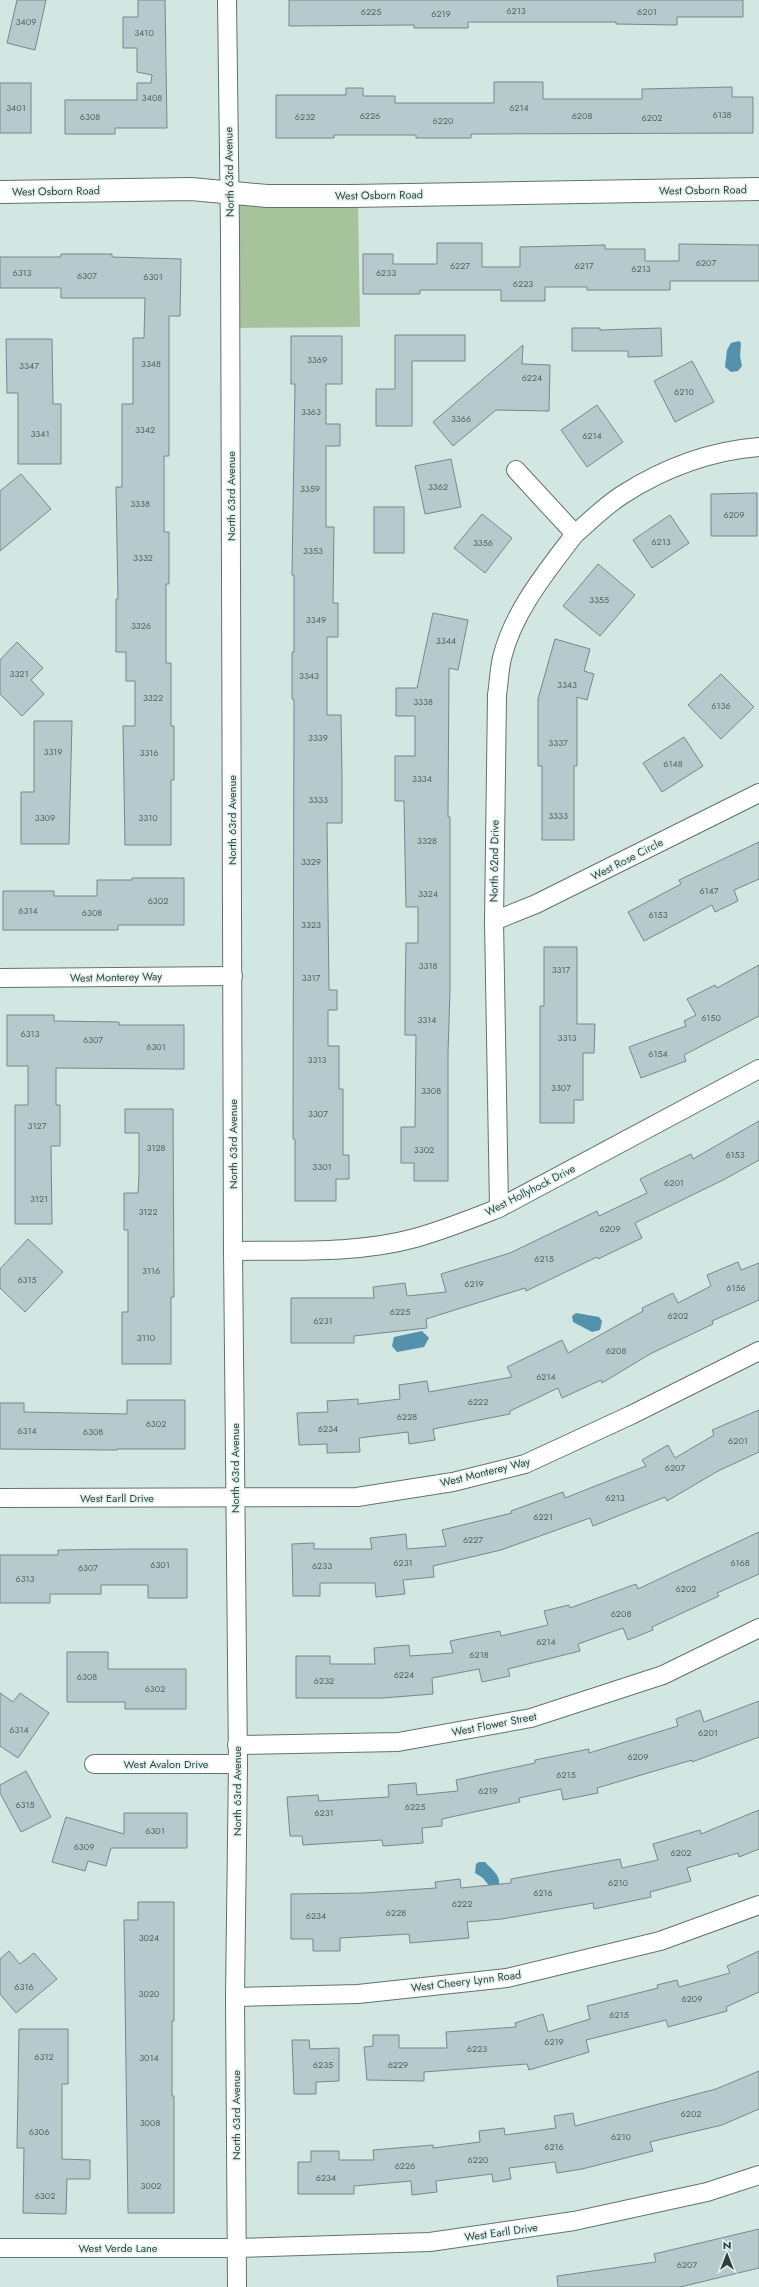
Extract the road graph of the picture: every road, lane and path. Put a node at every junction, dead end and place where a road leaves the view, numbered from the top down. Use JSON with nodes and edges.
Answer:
{"nodes":[{"id":1,"x":227,"y":0,"type":"edge"},
{"id":2,"x":759,"y":189,"type":"edge"},
{"id":3,"x":0,"y":192,"type":"edge"},
{"id":4,"x":228,"y":193,"type":"junction"},
{"id":5,"x":759,"y":447,"type":"edge"},
{"id":6,"x":516,"y":470,"type":"dead end"},
{"id":7,"x":575,"y":534,"type":"junction"},
{"id":8,"x":759,"y":793,"type":"edge"},
{"id":9,"x":494,"y":921,"type":"junction"},
{"id":10,"x":233,"y":976,"type":"junction"},
{"id":11,"x":0,"y":978,"type":"edge"},
{"id":12,"x":759,"y":1069,"type":"edge"},
{"id":13,"x":499,"y":1208,"type":"junction"},
{"id":14,"x":233,"y":1251,"type":"junction"},
{"id":15,"x":759,"y":1351,"type":"edge"},
{"id":16,"x":235,"y":1497,"type":"junction"},
{"id":17,"x":0,"y":1498,"type":"edge"},
{"id":18,"x":759,"y":1628,"type":"edge"},
{"id":19,"x":237,"y":1745,"type":"junction"},
{"id":20,"x":94,"y":1764,"type":"dead end"},
{"id":21,"x":238,"y":1764,"type":"junction"},
{"id":22,"x":759,"y":1905,"type":"edge"},
{"id":23,"x":235,"y":1996,"type":"junction"},
{"id":24,"x":759,"y":2175,"type":"edge"},
{"id":25,"x":0,"y":2248,"type":"edge"},
{"id":26,"x":237,"y":2248,"type":"junction"},
{"id":27,"x":237,"y":2287,"type":"edge"}],
"edges":[{"from":1,"to":4,"type":"street","name":"North 63rd Avenue"},
{"from":2,"to":4,"type":"street","name":"West Osborn Road"},
{"from":3,"to":4,"type":"street","name":"West Osborn Road"},
{"from":4,"to":10,"type":"street","name":"North 63rd Avenue"},
{"from":5,"to":7,"type":"street","name":"North 62nd Drive"},
{"from":6,"to":7,"type":"street"},
{"from":7,"to":9,"type":"street","name":"North 62nd Drive"},
{"from":8,"to":9,"type":"street","name":"West Rose Circle"},
{"from":9,"to":13,"type":"street","name":"North 62nd Drive"},
{"from":10,"to":11,"type":"street","name":"West Monterey Way"},
{"from":10,"to":14,"type":"street","name":"North 63rd Avenue"},
{"from":12,"to":13,"type":"street","name":"West Hollyhock Drive"},
{"from":13,"to":14,"type":"street","name":"West Hollyhock Drive"},
{"from":14,"to":16,"type":"street","name":"North 63rd Avenue"},
{"from":15,"to":16,"type":"street","name":"West Monterey Way"},
{"from":16,"to":17,"type":"street","name":"West Earll Drive"},
{"from":16,"to":19,"type":"street","name":"North 63rd Avenue"},
{"from":18,"to":19,"type":"street","name":"West Flower Street"},
{"from":19,"to":21,"type":"street","name":"North 63rd Avenue"},
{"from":20,"to":21,"type":"street","name":"West Avalon Drive"},
{"from":21,"to":23,"type":"street","name":"North 63rd Avenue"},
{"from":22,"to":23,"type":"street","name":"West Cheery Lynn Road"},
{"from":23,"to":26,"type":"street","name":"North 63rd Avenue"},
{"from":24,"to":26,"type":"street","name":"West Earll Drive"},
{"from":25,"to":26,"type":"street","name":"West Verde Lane"},
{"from":26,"to":27,"type":"street","name":"North 63rd Avenue"}]}
